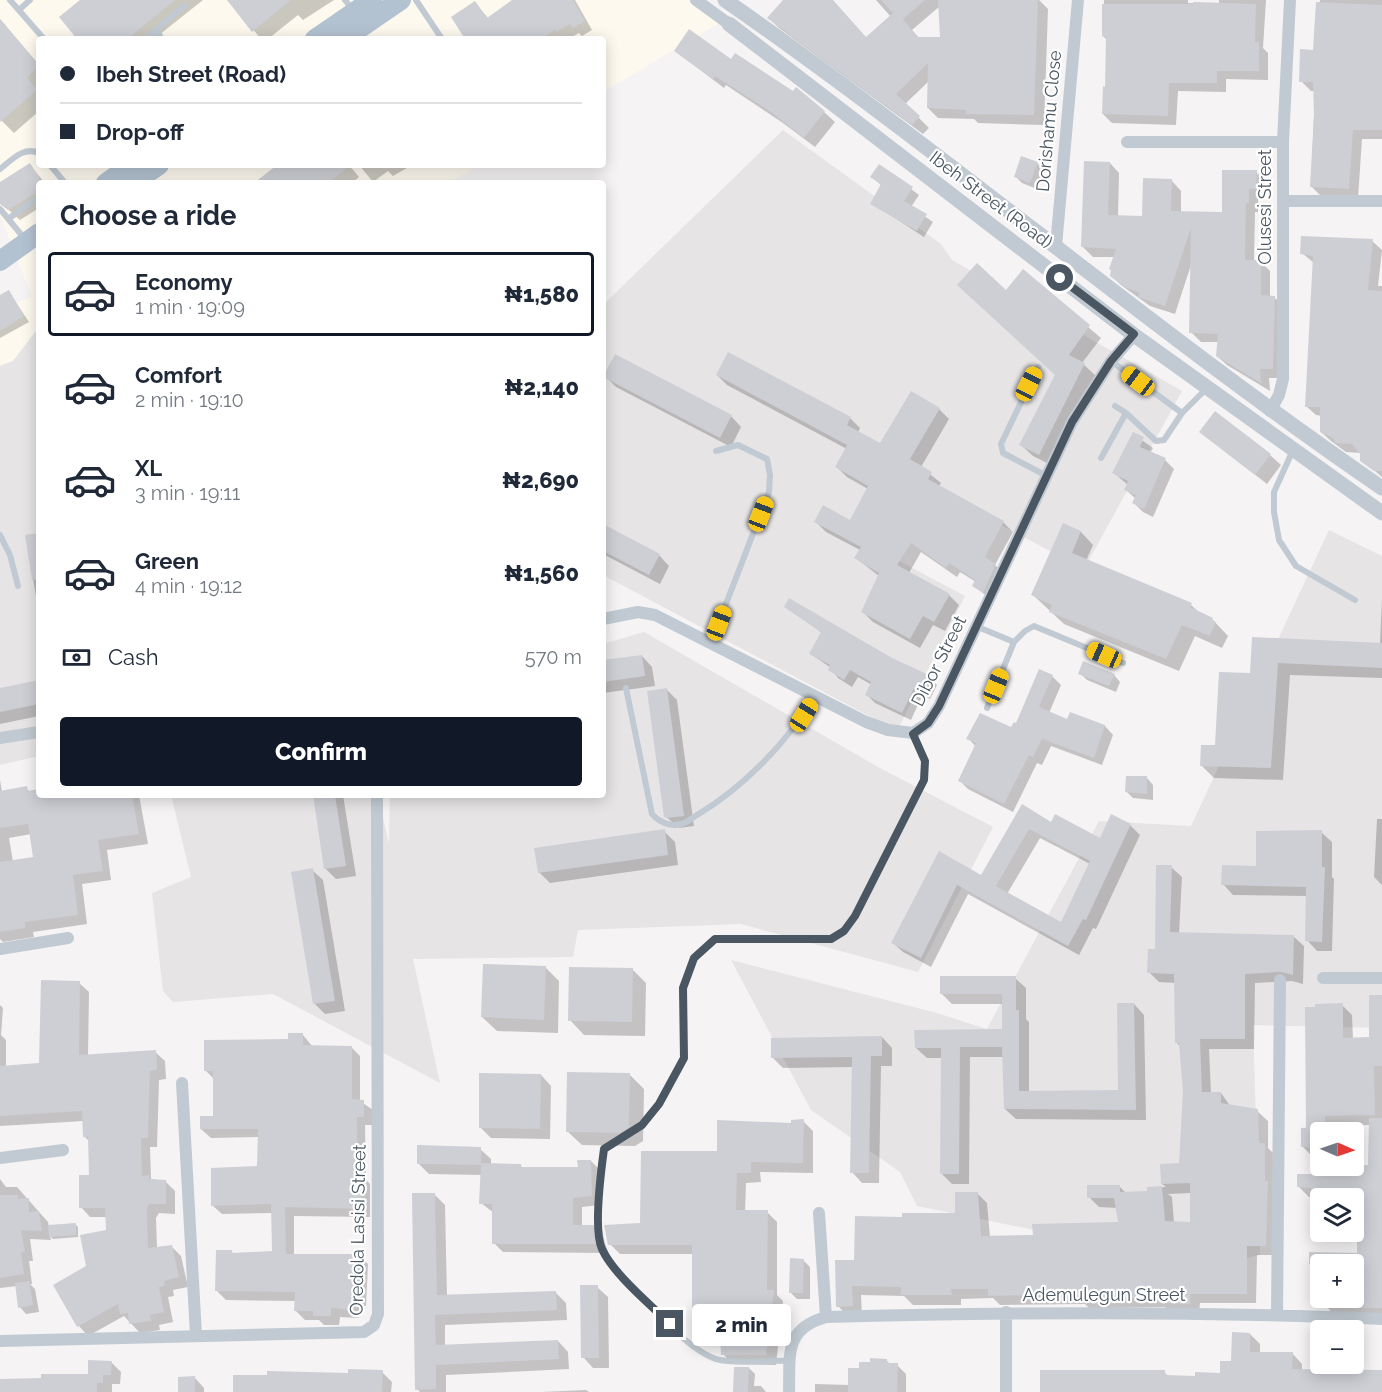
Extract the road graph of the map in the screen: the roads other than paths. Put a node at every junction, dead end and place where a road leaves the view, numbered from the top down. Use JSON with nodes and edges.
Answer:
{"nodes":[{"id":1,"x":10,"y":0,"type":"edge"},
{"id":2,"x":30,"y":0,"type":"edge"},
{"id":3,"x":372,"y":0,"type":"edge"},
{"id":4,"x":401,"y":0,"type":"edge"},
{"id":5,"x":416,"y":0,"type":"edge"},
{"id":6,"x":696,"y":0,"type":"edge"},
{"id":7,"x":1078,"y":0,"type":"edge"},
{"id":8,"x":1290,"y":0,"type":"edge"},
{"id":9,"x":733,"y":2,"type":"edge"},
{"id":10,"x":184,"y":6,"type":"dead end"},
{"id":11,"x":350,"y":6,"type":"edge"},
{"id":12,"x":20,"y":9,"type":"junction"},
{"id":13,"x":729,"y":24,"type":"joint"},
{"id":14,"x":156,"y":30,"type":"junction"},
{"id":15,"x":42,"y":36,"type":"edge"},
{"id":16,"x":149,"y":36,"type":"edge"},
{"id":17,"x":160,"y":36,"type":"edge"},
{"id":18,"x":318,"y":36,"type":"edge"},
{"id":19,"x":348,"y":36,"type":"edge"},
{"id":20,"x":440,"y":36,"type":"edge"},
{"id":21,"x":1127,"y":141,"type":"dead end"},
{"id":22,"x":1283,"y":142,"type":"junction"},
{"id":23,"x":36,"y":152,"type":"edge"},
{"id":24,"x":127,"y":168,"type":"edge"},
{"id":25,"x":155,"y":168,"type":"edge"},
{"id":26,"x":0,"y":169,"type":"edge"},
{"id":27,"x":110,"y":180,"type":"edge"},
{"id":28,"x":137,"y":180,"type":"edge"},
{"id":29,"x":36,"y":199,"type":"edge"},
{"id":30,"x":1284,"y":201,"type":"junction"},
{"id":31,"x":1382,"y":201,"type":"edge"},
{"id":32,"x":0,"y":209,"type":"edge"},
{"id":33,"x":8,"y":219,"type":"junction"},
{"id":34,"x":35,"y":240,"type":"edge"},
{"id":35,"x":1056,"y":246,"type":"junction"},
{"id":36,"x":0,"y":261,"type":"edge"},
{"id":37,"x":0,"y":273,"type":"edge"},
{"id":38,"x":1134,"y":334,"type":"junction"},
{"id":39,"x":1111,"y":361,"type":"junction"},
{"id":40,"x":1038,"y":367,"type":"dead end"},
{"id":41,"x":1206,"y":388,"type":"junction"},
{"id":42,"x":1114,"y":406,"type":"dead end"},
{"id":43,"x":1270,"y":411,"type":"junction"},
{"id":44,"x":1126,"y":413,"type":"junction"},
{"id":45,"x":1182,"y":413,"type":"junction"},
{"id":46,"x":1293,"y":450,"type":"junction"},
{"id":47,"x":716,"y":451,"type":"dead end"},
{"id":48,"x":1101,"y":458,"type":"dead end"},
{"id":49,"x":1047,"y":476,"type":"junction"},
{"id":50,"x":1382,"y":488,"type":"edge"},
{"id":51,"x":1382,"y":513,"type":"edge"},
{"id":52,"x":0,"y":535,"type":"edge"},
{"id":53,"x":18,"y":586,"type":"dead end"},
{"id":54,"x":1355,"y":600,"type":"dead end"},
{"id":55,"x":606,"y":618,"type":"edge"},
{"id":56,"x":978,"y":627,"type":"junction"},
{"id":57,"x":1014,"y":642,"type":"junction"},
{"id":58,"x":711,"y":643,"type":"junction"},
{"id":59,"x":1123,"y":663,"type":"dead end"},
{"id":60,"x":626,"y":688,"type":"dead end"},
{"id":61,"x":815,"y":696,"type":"junction"},
{"id":62,"x":987,"y":708,"type":"dead end"},
{"id":63,"x":36,"y":732,"type":"edge"},
{"id":64,"x":913,"y":734,"type":"junction"},
{"id":65,"x":0,"y":738,"type":"edge"},
{"id":66,"x":377,"y":798,"type":"edge"},
{"id":67,"x":68,"y":938,"type":"dead end"},
{"id":68,"x":0,"y":949,"type":"edge"},
{"id":69,"x":1323,"y":978,"type":"dead end"},
{"id":70,"x":1382,"y":978,"type":"edge"},
{"id":71,"x":1280,"y":980,"type":"dead end"},
{"id":72,"x":182,"y":1083,"type":"dead end"},
{"id":73,"x":63,"y":1150,"type":"dead end"},
{"id":74,"x":0,"y":1158,"type":"edge"},
{"id":75,"x":819,"y":1213,"type":"dead end"},
{"id":76,"x":1006,"y":1312,"type":"junction"},
{"id":77,"x":1277,"y":1314,"type":"junction"},
{"id":78,"x":826,"y":1317,"type":"junction"},
{"id":79,"x":1382,"y":1319,"type":"edge"},
{"id":80,"x":196,"y":1335,"type":"junction"},
{"id":81,"x":0,"y":1341,"type":"edge"},
{"id":82,"x":790,"y":1361,"type":"junction"},
{"id":83,"x":789,"y":1392,"type":"edge"},
{"id":84,"x":1006,"y":1392,"type":"edge"}],
"edges":[{"from":1,"to":12,"type":"lane"},
{"from":2,"to":12,"type":"lane"},
{"from":3,"to":11,"type":"main road"},
{"from":4,"to":19,"type":"main road"},
{"from":5,"to":20,"type":"lane"},
{"from":6,"to":13,"type":"street","name":"Ibeh Street (Road)"},
{"from":7,"to":35,"type":"street","name":"Dorishamu Close"},
{"from":8,"to":22,"type":"street","name":"Olusesi Street"},
{"from":9,"to":35,"type":"street","name":"Ibeh Street (Road)"},
{"from":10,"to":14,"type":"lane"},
{"from":11,"to":18,"type":"main road"},
{"from":12,"to":15,"type":"lane"},
{"from":13,"to":38,"type":"street","name":"Ibeh Street (Road)"},
{"from":14,"to":16,"type":"lane"},
{"from":14,"to":17,"type":"lane"},
{"from":21,"to":22,"type":"street"},
{"from":22,"to":30,"type":"street","name":"Olusesi Street"},
{"from":23,"to":26,"type":"lane"},
{"from":24,"to":27,"type":"main road"},
{"from":25,"to":28,"type":"main road"},
{"from":29,"to":33,"type":"lane"},
{"from":30,"to":31,"type":"street"},
{"from":30,"to":43,"type":"street","name":"Olusesi Street"},
{"from":32,"to":33,"type":"lane"},
{"from":33,"to":34,"type":"lane"},
{"from":34,"to":36,"type":"main road"},
{"from":34,"to":37,"type":"main road"},
{"from":35,"to":43,"type":"street","name":"Ibeh Street (Road)"},
{"from":38,"to":39,"type":"street","name":"Dibor Street"},
{"from":38,"to":41,"type":"street","name":"Ibeh Street (Road)"},
{"from":39,"to":45,"type":"lane"},
{"from":39,"to":49,"type":"street","name":"Dibor Street"},
{"from":40,"to":49,"type":"lane"},
{"from":41,"to":45,"type":"lane"},
{"from":41,"to":46,"type":"street","name":"Ibeh Street (Road)"},
{"from":42,"to":44,"type":"lane"},
{"from":43,"to":50,"type":"street","name":"Ibeh Street (Road)"},
{"from":44,"to":45,"type":"lane"},
{"from":44,"to":48,"type":"lane"},
{"from":46,"to":51,"type":"street","name":"Ibeh Street (Road)"},
{"from":46,"to":54,"type":"lane"},
{"from":47,"to":58,"type":"lane"},
{"from":49,"to":56,"type":"street","name":"Dibor Street"},
{"from":52,"to":53,"type":"lane"},
{"from":55,"to":58,"type":"street","name":"Dibor Street"},
{"from":56,"to":57,"type":"lane"},
{"from":56,"to":64,"type":"street","name":"Dibor Street"},
{"from":57,"to":59,"type":"lane"},
{"from":57,"to":62,"type":"lane"},
{"from":58,"to":61,"type":"street","name":"Dibor Street"},
{"from":60,"to":61,"type":"lane"},
{"from":61,"to":64,"type":"street","name":"Dibor Street"},
{"from":63,"to":65,"type":"street"},
{"from":64,"to":82,"type":"lane"},
{"from":66,"to":80,"type":"street","name":"Oredola Lasisi Street"},
{"from":67,"to":68,"type":"street"},
{"from":69,"to":70,"type":"street"},
{"from":71,"to":77,"type":"street"},
{"from":72,"to":80,"type":"street"},
{"from":73,"to":74,"type":"street"},
{"from":75,"to":78,"type":"street"},
{"from":76,"to":77,"type":"street","name":"Ademulegun Street"},
{"from":76,"to":78,"type":"street","name":"Ademulegun Street"},
{"from":76,"to":84,"type":"street"},
{"from":77,"to":79,"type":"street","name":"Ademulegun Street"},
{"from":78,"to":82,"type":"street"},
{"from":80,"to":81,"type":"street","name":"Oredola Lasisi Street"},
{"from":82,"to":83,"type":"street"}]}
